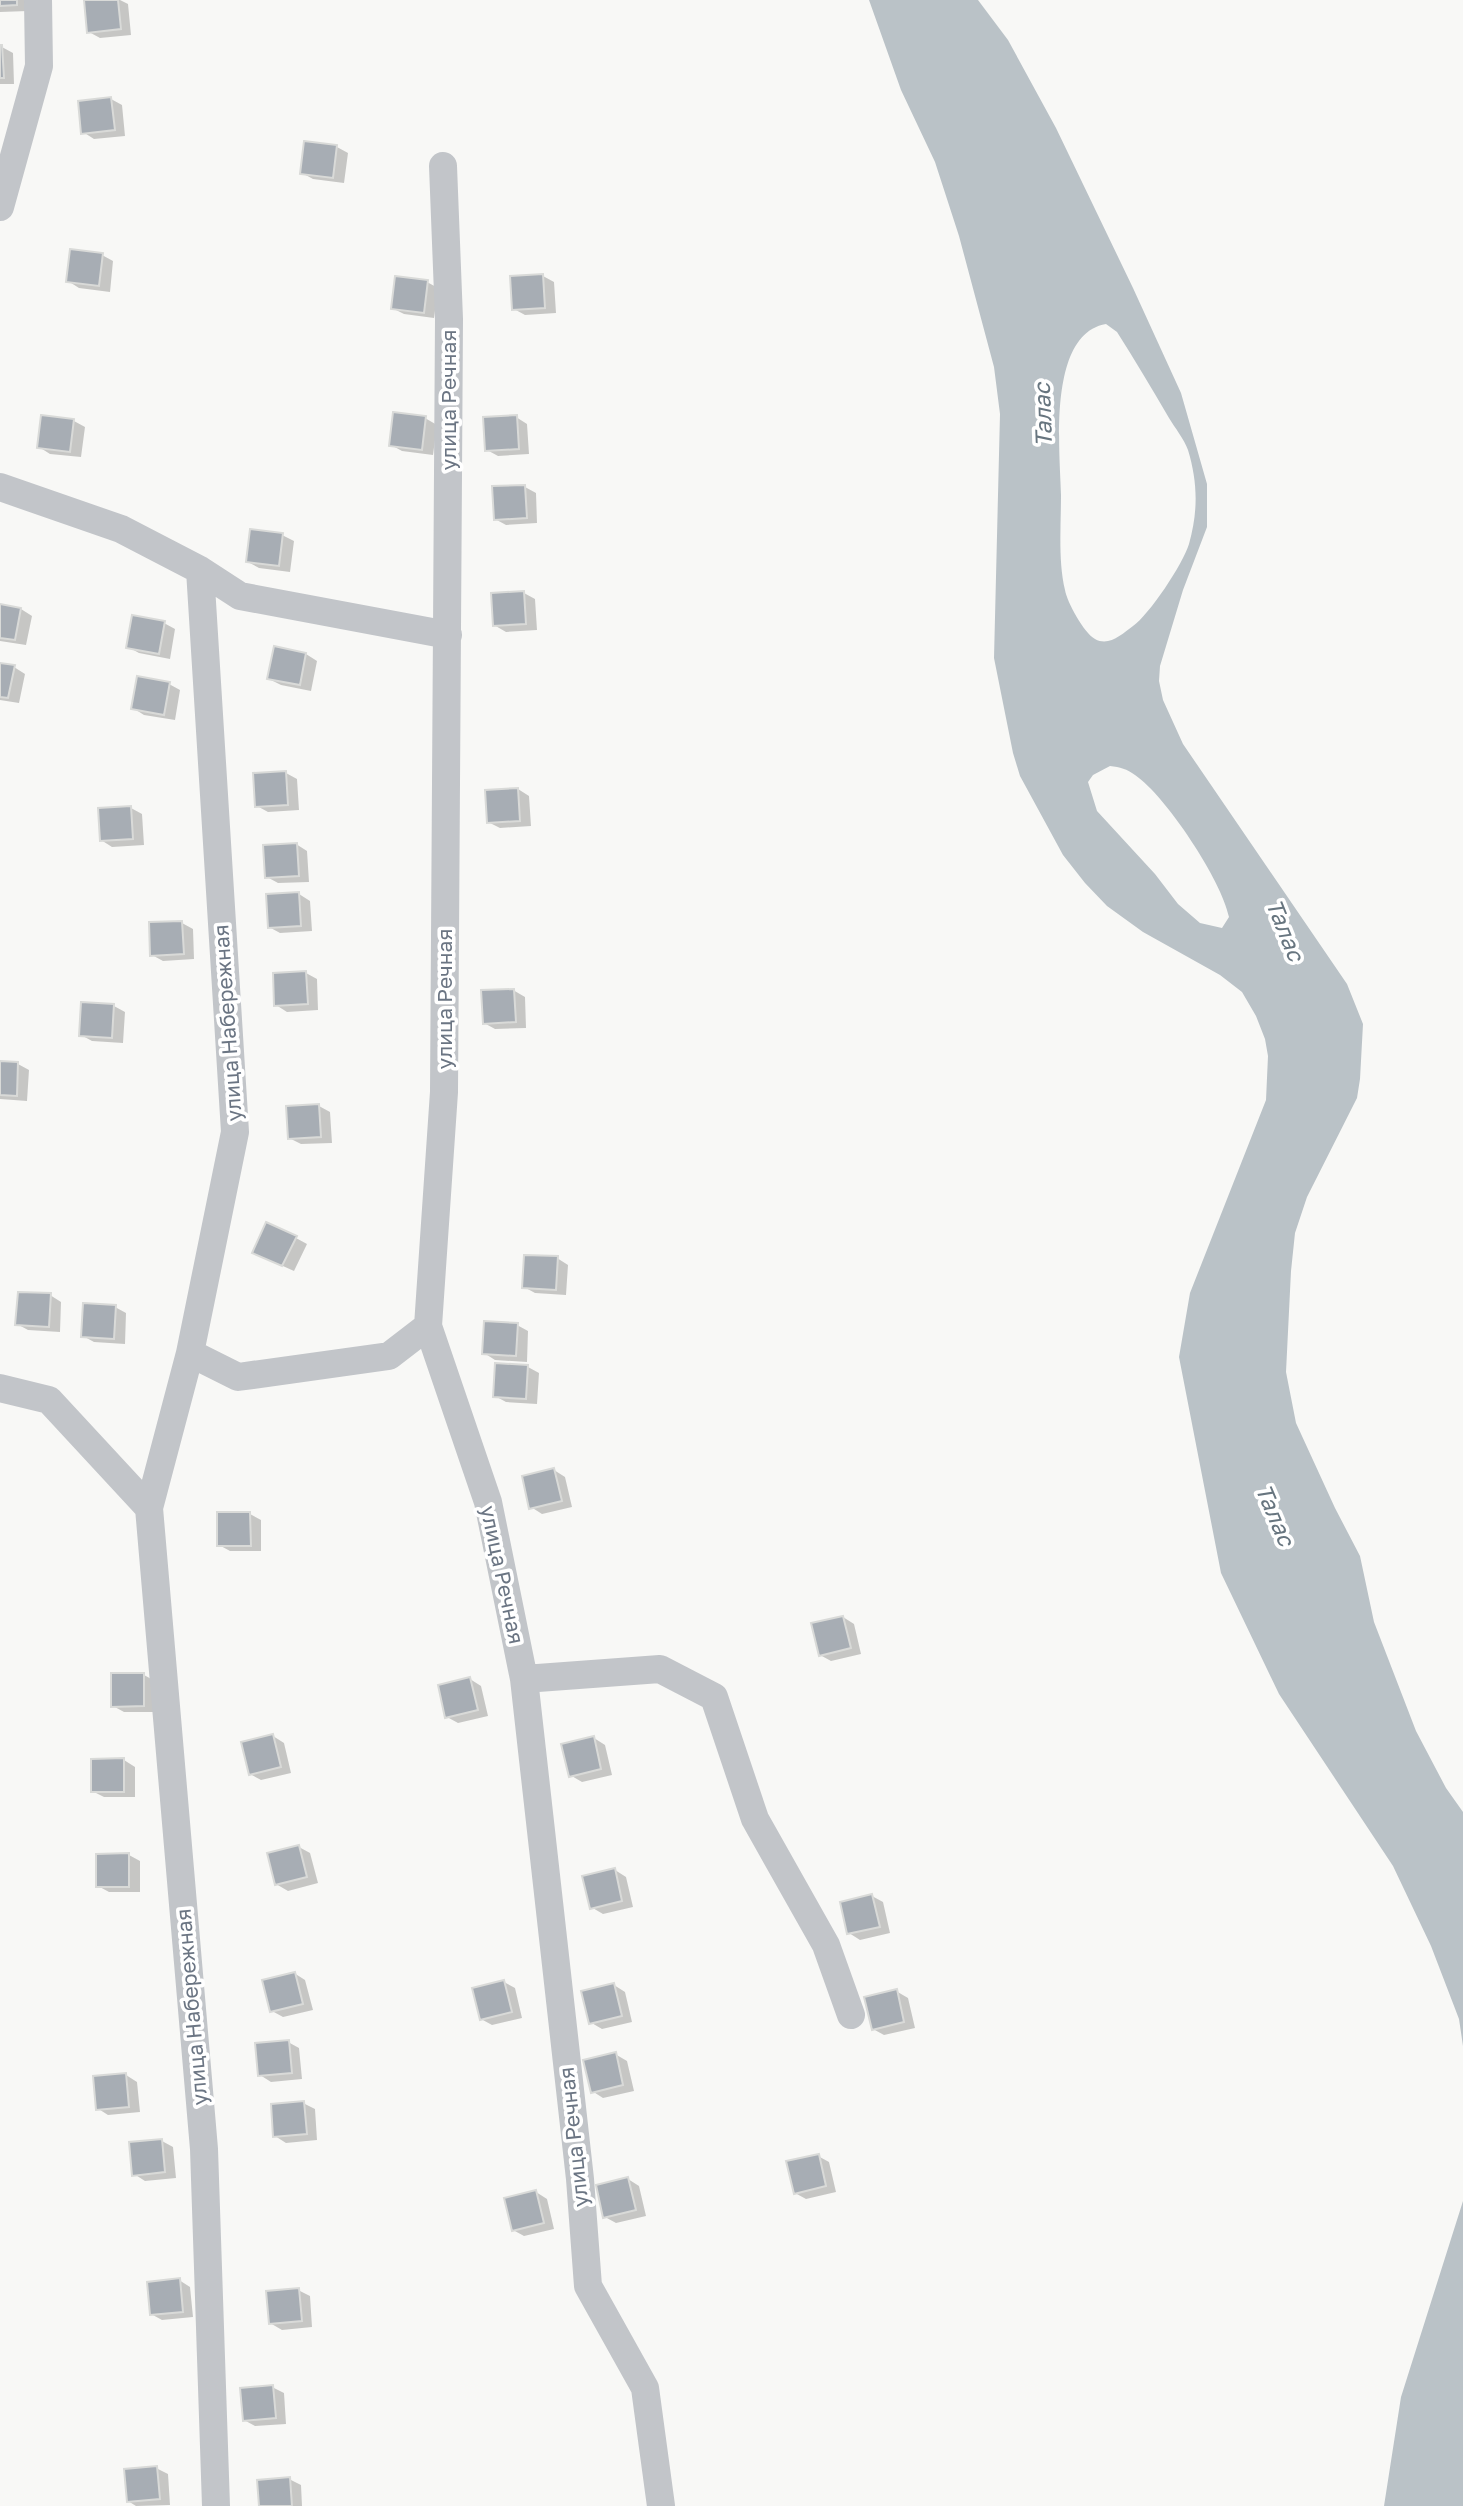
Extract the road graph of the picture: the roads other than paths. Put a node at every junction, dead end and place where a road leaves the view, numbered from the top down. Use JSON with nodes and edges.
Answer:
{"nodes":[{"id":1,"x":38,"y":0,"type":"edge"},
{"id":2,"x":443,"y":166,"type":"dead end"},
{"id":3,"x":0,"y":207,"type":"edge"},
{"id":4,"x":0,"y":487,"type":"edge"},
{"id":5,"x":200,"y":570,"type":"junction"},
{"id":6,"x":448,"y":635,"type":"junction"},
{"id":7,"x":428,"y":1326,"type":"junction"},
{"id":8,"x":190,"y":1353,"type":"junction"},
{"id":9,"x":0,"y":1388,"type":"edge"},
{"id":10,"x":149,"y":1508,"type":"junction"},
{"id":11,"x":524,"y":1679,"type":"junction"},
{"id":12,"x":851,"y":2015,"type":"dead end"},
{"id":13,"x":216,"y":2506,"type":"edge"},
{"id":14,"x":661,"y":2506,"type":"edge"}],
"edges":[{"from":1,"to":3,"type":"street"},
{"from":2,"to":6,"type":"street","name":"улица Речная"},
{"from":4,"to":5,"type":"street"},
{"from":5,"to":6,"type":"street"},
{"from":5,"to":8,"type":"street","name":"улица Набережная"},
{"from":6,"to":7,"type":"street","name":"улица Речная"},
{"from":7,"to":8,"type":"street"},
{"from":7,"to":11,"type":"street","name":"улица Речная"},
{"from":8,"to":10,"type":"street","name":"улица Набережная"},
{"from":9,"to":10,"type":"street"},
{"from":10,"to":13,"type":"street","name":"улица Набережная"},
{"from":11,"to":12,"type":"street"},
{"from":11,"to":14,"type":"street","name":"улица Речная"}]}
